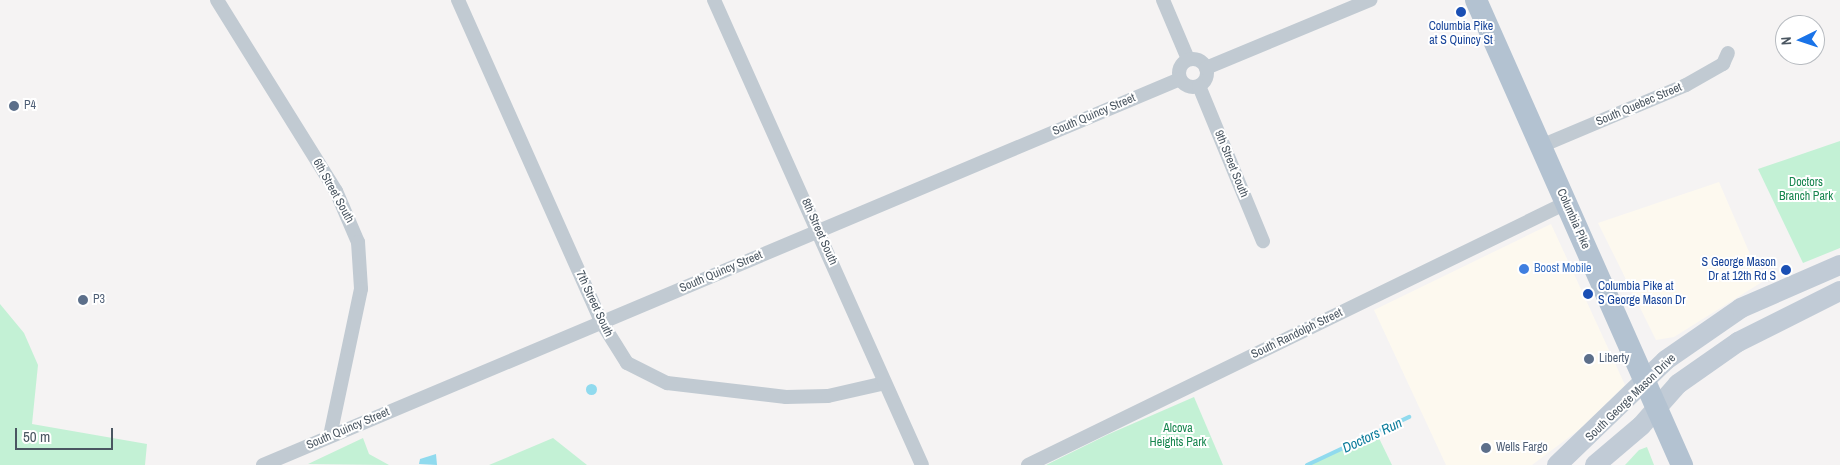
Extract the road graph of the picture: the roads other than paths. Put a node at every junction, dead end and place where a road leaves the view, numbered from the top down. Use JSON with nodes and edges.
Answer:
{"nodes":[{"id":1,"x":217,"y":0,"type":"edge"},
{"id":2,"x":458,"y":0,"type":"edge"},
{"id":3,"x":714,"y":0,"type":"edge"},
{"id":4,"x":1163,"y":0,"type":"edge"},
{"id":5,"x":1370,"y":0,"type":"edge"},
{"id":6,"x":1476,"y":0,"type":"edge"},
{"id":7,"x":1728,"y":53,"type":"dead end"},
{"id":8,"x":1188,"y":59,"type":"junction"},
{"id":9,"x":1206,"y":68,"type":"junction"},
{"id":10,"x":1180,"y":79,"type":"junction"},
{"id":11,"x":1199,"y":86,"type":"junction"},
{"id":12,"x":1541,"y":146,"type":"junction"},
{"id":13,"x":1566,"y":203,"type":"junction"},
{"id":14,"x":818,"y":231,"type":"junction"},
{"id":15,"x":1263,"y":242,"type":"dead end"},
{"id":16,"x":1840,"y":265,"type":"edge"},
{"id":17,"x":1840,"y":291,"type":"edge"},
{"id":18,"x":602,"y":323,"type":"junction"},
{"id":19,"x":1645,"y":382,"type":"junction"},
{"id":20,"x":885,"y":383,"type":"junction"},
{"id":21,"x":1656,"y":409,"type":"junction"},
{"id":22,"x":330,"y":436,"type":"junction"},
{"id":23,"x":263,"y":465,"type":"edge"},
{"id":24,"x":922,"y":465,"type":"edge"},
{"id":25,"x":1028,"y":465,"type":"edge"},
{"id":26,"x":1557,"y":465,"type":"edge"},
{"id":27,"x":1594,"y":465,"type":"edge"},
{"id":28,"x":1682,"y":465,"type":"edge"}],
"edges":[{"from":1,"to":22,"type":"street","name":"6th Street South"},
{"from":2,"to":18,"type":"street","name":"7th Street South"},
{"from":3,"to":14,"type":"street","name":"8th Street South"},
{"from":4,"to":8,"type":"street"},
{"from":5,"to":9,"type":"street"},
{"from":6,"to":12,"type":"main road","name":"Columbia Pike"},
{"from":7,"to":12,"type":"street","name":"South Quebec Street"},
{"from":8,"to":9,"type":"street"},
{"from":8,"to":10,"type":"street"},
{"from":9,"to":11,"type":"street"},
{"from":10,"to":11,"type":"street"},
{"from":10,"to":14,"type":"street","name":"South Quincy Street"},
{"from":11,"to":15,"type":"street","name":"9th Street South"},
{"from":12,"to":13,"type":"main road","name":"Columbia Pike"},
{"from":13,"to":19,"type":"main road","name":"Columbia Pike"},
{"from":13,"to":25,"type":"street","name":"South Randolph Street"},
{"from":14,"to":18,"type":"street","name":"South Quincy Street"},
{"from":14,"to":20,"type":"street","name":"8th Street South"},
{"from":16,"to":19,"type":"main road","name":"South George Mason Drive"},
{"from":17,"to":21,"type":"main road","name":"South George Mason Drive"},
{"from":18,"to":20,"type":"street","name":"7th Street South"},
{"from":18,"to":22,"type":"street","name":"South Quincy Street"},
{"from":19,"to":21,"type":"main road","name":"Columbia Pike"},
{"from":19,"to":26,"type":"main road","name":"South George Mason Drive"},
{"from":20,"to":24,"type":"street","name":"8th Street South"},
{"from":21,"to":27,"type":"main road","name":"South George Mason Drive"},
{"from":21,"to":28,"type":"main road","name":"Columbia Pike"},
{"from":22,"to":23,"type":"street","name":"South Quincy Street"}]}
